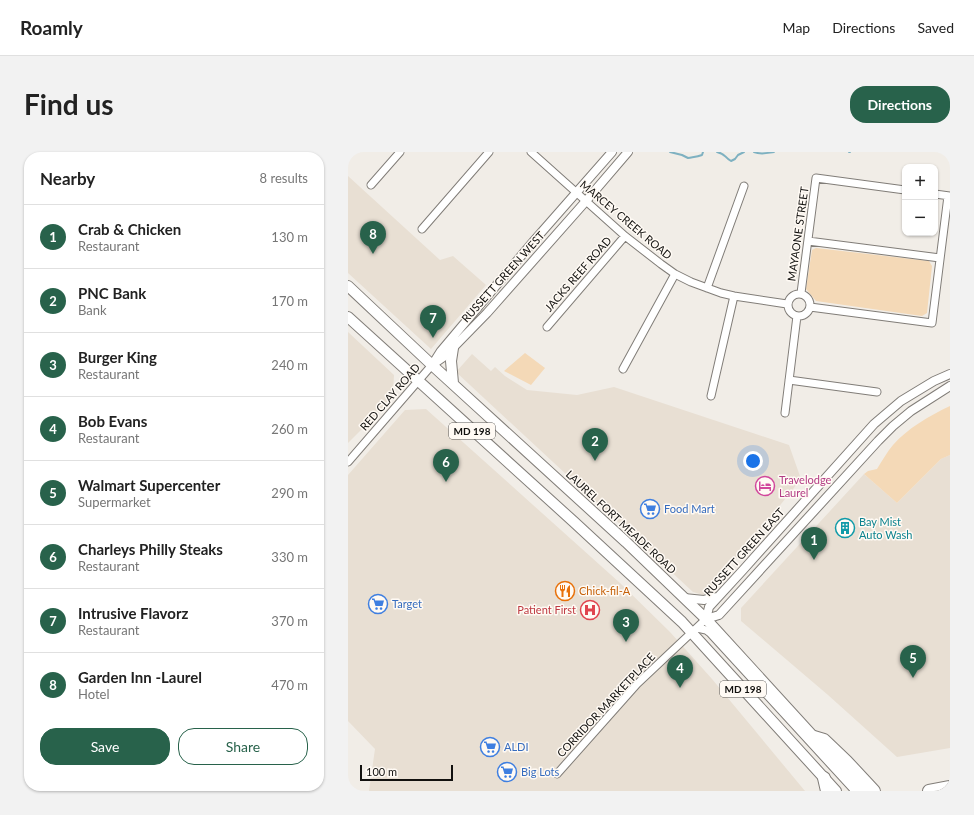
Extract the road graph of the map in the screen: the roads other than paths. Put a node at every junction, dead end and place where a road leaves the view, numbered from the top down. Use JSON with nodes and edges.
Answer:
{"nodes":[{"id":1,"x":400,"y":152,"type":"edge"},
{"id":2,"x":489,"y":152,"type":"edge"},
{"id":3,"x":531,"y":152,"type":"edge"},
{"id":4,"x":612,"y":152,"type":"edge"},
{"id":5,"x":628,"y":152,"type":"edge"},
{"id":6,"x":371,"y":185,"type":"dead end"},
{"id":7,"x":744,"y":186,"type":"dead end"},
{"id":8,"x":902,"y":190,"type":"edge"},
{"id":9,"x":576,"y":192,"type":"junction"},
{"id":10,"x":938,"y":194,"type":"edge"},
{"id":11,"x":949,"y":196,"type":"edge"},
{"id":12,"x":586,"y":201,"type":"junction"},
{"id":13,"x":422,"y":229,"type":"dead end"},
{"id":14,"x":625,"y":236,"type":"junction"},
{"id":15,"x":808,"y":241,"type":"junction"},
{"id":16,"x":940,"y":258,"type":"junction"},
{"id":17,"x":675,"y":274,"type":"junction"},
{"id":18,"x":348,"y":286,"type":"edge"},
{"id":19,"x":707,"y":288,"type":"junction"},
{"id":20,"x":801,"y":293,"type":"junction"},
{"id":21,"x":734,"y":296,"type":"junction"},
{"id":22,"x":787,"y":304,"type":"junction"},
{"id":23,"x":810,"y":307,"type":"junction"},
{"id":24,"x":797,"y":316,"type":"junction"},
{"id":25,"x":348,"y":317,"type":"edge"},
{"id":26,"x":547,"y":327,"type":"dead end"},
{"id":27,"x":452,"y":348,"type":"junction"},
{"id":28,"x":432,"y":365,"type":"junction"},
{"id":29,"x":623,"y":369,"type":"dead end"},
{"id":30,"x":950,"y":374,"type":"edge"},
{"id":31,"x":789,"y":380,"type":"junction"},
{"id":32,"x":418,"y":381,"type":"junction"},
{"id":33,"x":453,"y":383,"type":"junction"},
{"id":34,"x":950,"y":386,"type":"edge"},
{"id":35,"x":877,"y":392,"type":"dead end"},
{"id":36,"x":711,"y":396,"type":"dead end"},
{"id":37,"x":785,"y":413,"type":"dead end"},
{"id":38,"x":348,"y":462,"type":"edge"},
{"id":39,"x":718,"y":597,"type":"junction"},
{"id":40,"x":684,"y":598,"type":"junction"},
{"id":41,"x":706,"y":619,"type":"junction"},
{"id":42,"x":694,"y":630,"type":"junction"},
{"id":43,"x":814,"y":737,"type":"junction"},
{"id":44,"x":557,"y":774,"type":"dead end"},
{"id":45,"x":824,"y":778,"type":"junction"},
{"id":46,"x":950,"y":788,"type":"edge"},
{"id":47,"x":827,"y":791,"type":"edge"},
{"id":48,"x":836,"y":791,"type":"edge"},
{"id":49,"x":855,"y":791,"type":"edge"},
{"id":50,"x":863,"y":791,"type":"edge"},
{"id":51,"x":874,"y":791,"type":"edge"},
{"id":52,"x":928,"y":791,"type":"edge"}],
"edges":[{"from":1,"to":6,"type":"street"},
{"from":2,"to":13,"type":"street"},
{"from":3,"to":9,"type":"street","name":"MARCEY CREEK ROAD"},
{"from":4,"to":9,"type":"street","name":"RUSSETT GREEN WEST"},
{"from":5,"to":12,"type":"street","name":"RUSSETT GREEN WEST"},
{"from":7,"to":19,"type":"street"},
{"from":8,"to":15,"type":"street","name":"MAYAONE STREET"},
{"from":9,"to":12,"type":"street","name":"MARCEY CREEK ROAD"},
{"from":9,"to":28,"type":"street","name":"RUSSETT GREEN WEST"},
{"from":10,"to":11,"type":"street"},
{"from":11,"to":16,"type":"street"},
{"from":12,"to":14,"type":"street","name":"MARCEY CREEK ROAD"},
{"from":12,"to":27,"type":"street","name":"RUSSETT GREEN WEST"},
{"from":14,"to":17,"type":"street","name":"MARCEY CREEK ROAD"},
{"from":14,"to":26,"type":"street","name":"JACKS REEF ROAD"},
{"from":15,"to":16,"type":"street"},
{"from":15,"to":20,"type":"street","name":"MAYAONE STREET"},
{"from":16,"to":23,"type":"street"},
{"from":17,"to":19,"type":"street","name":"MARCEY CREEK ROAD"},
{"from":17,"to":29,"type":"street"},
{"from":18,"to":28,"type":"main road","name":"LAUREL FORT MEADE ROAD","number":"MD 198"},
{"from":19,"to":21,"type":"street","name":"MARCEY CREEK ROAD"},
{"from":20,"to":22,"type":"street"},
{"from":20,"to":23,"type":"street"},
{"from":21,"to":22,"type":"street","name":"MARCEY CREEK ROAD"},
{"from":21,"to":36,"type":"street"},
{"from":22,"to":24,"type":"street"},
{"from":23,"to":24,"type":"street"},
{"from":24,"to":31,"type":"street"},
{"from":25,"to":32,"type":"main road","number":"MD 198"},
{"from":27,"to":28,"type":"street","name":"RUSSETT GREEN WEST"},
{"from":27,"to":33,"type":"main road"},
{"from":28,"to":32,"type":"street","name":"RED CLAY ROAD"},
{"from":28,"to":33,"type":"main road","name":"LAUREL FORT MEADE ROAD","number":"MD 198"},
{"from":30,"to":39,"type":"street","name":"RUSSETT GREEN EAST"},
{"from":31,"to":35,"type":"street"},
{"from":31,"to":37,"type":"street"},
{"from":32,"to":38,"type":"street","name":"RED CLAY ROAD"},
{"from":32,"to":42,"type":"main road","number":"MD 198"},
{"from":33,"to":40,"type":"main road","name":"LAUREL FORT MEADE ROAD","number":"MD 198"},
{"from":34,"to":41,"type":"street"},
{"from":39,"to":40,"type":"street"},
{"from":39,"to":41,"type":"street","name":"RUSSETT GREEN EAST"},
{"from":40,"to":41,"type":"main road","name":"LAUREL FORT MEADE ROAD","number":"MD 198"},
{"from":41,"to":42,"type":"street","name":"CORRIDOR MARKETPLACE"},
{"from":41,"to":43,"type":"main road","name":"LAUREL FORT MEADE ROAD","number":"MD 198"},
{"from":42,"to":44,"type":"street","name":"CORRIDOR MARKETPLACE"},
{"from":42,"to":45,"type":"main road","number":"MD 198"},
{"from":42,"to":49,"type":"street"},
{"from":43,"to":50,"type":"main road","name":"LAUREL FORT MEADE ROAD","number":"MD 198"},
{"from":43,"to":51,"type":"highway"},
{"from":45,"to":47,"type":"highway"},
{"from":45,"to":48,"type":"main road","number":"MD 198"},
{"from":46,"to":52,"type":"highway"}]}
